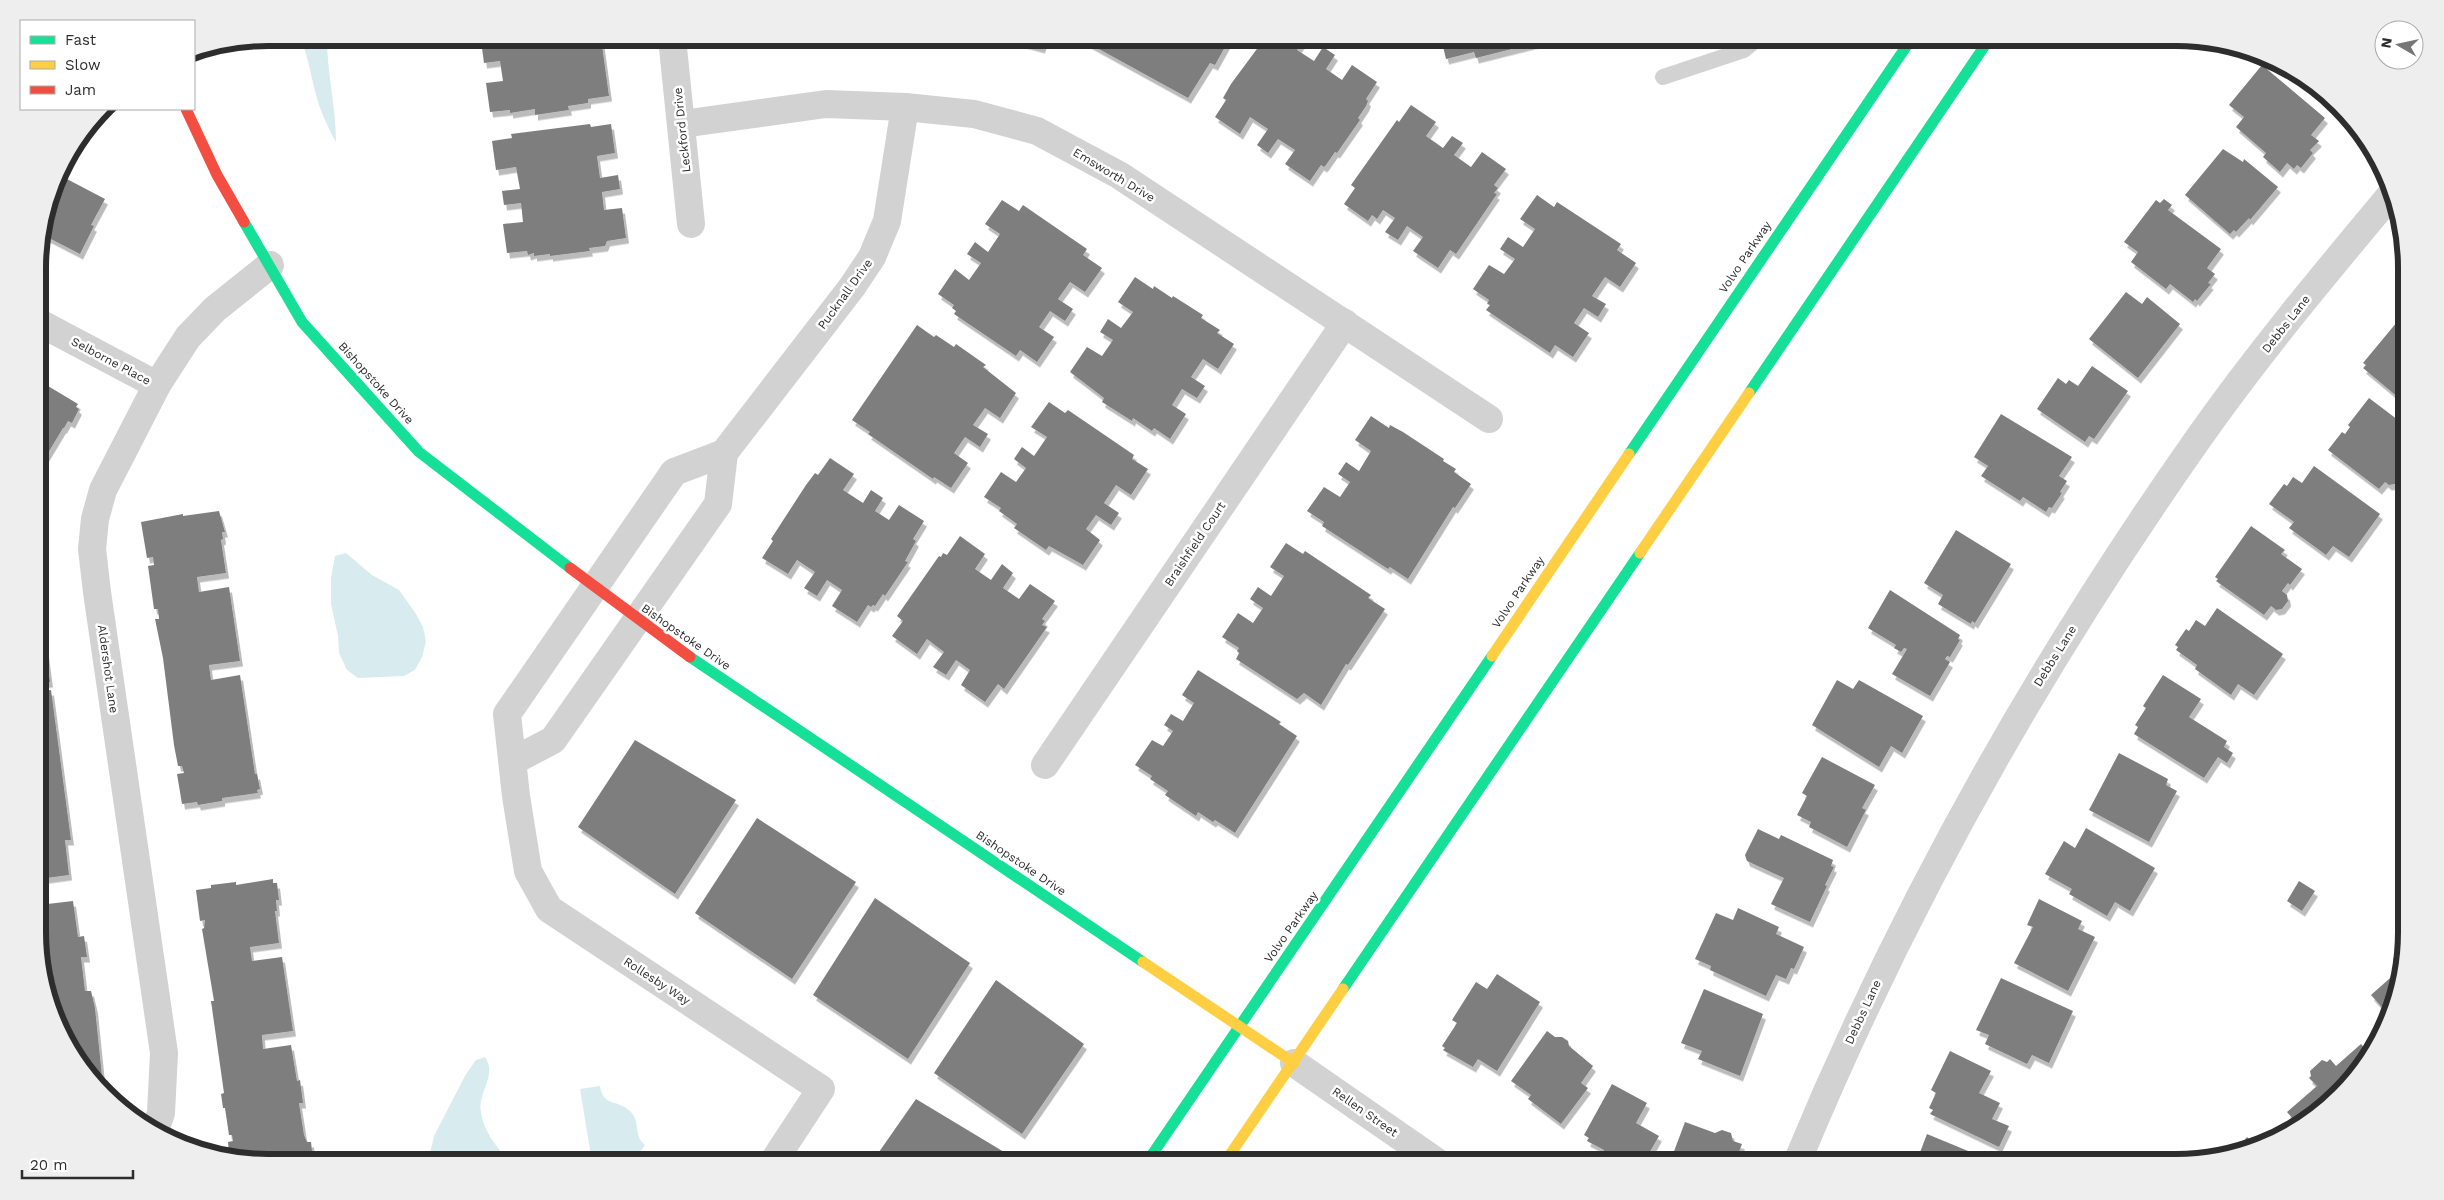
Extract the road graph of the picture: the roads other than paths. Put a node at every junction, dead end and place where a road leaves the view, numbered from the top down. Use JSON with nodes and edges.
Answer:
{"nodes":[{"id":1,"x":673,"y":46,"type":"edge"},
{"id":2,"x":1749,"y":46,"type":"edge"},
{"id":3,"x":1907,"y":46,"type":"edge"},
{"id":4,"x":1985,"y":46,"type":"edge"},
{"id":5,"x":1663,"y":77,"type":"dead end"},
{"id":6,"x":905,"y":107,"type":"junction"},
{"id":7,"x":186,"y":110,"type":"edge"},
{"id":8,"x":682,"y":124,"type":"junction"},
{"id":9,"x":2387,"y":200,"type":"edge"},
{"id":10,"x":691,"y":224,"type":"dead end"},
{"id":11,"x":270,"y":265,"type":"junction"},
{"id":12,"x":1344,"y":323,"type":"junction"},
{"id":13,"x":46,"y":326,"type":"edge"},
{"id":14,"x":158,"y":385,"type":"junction"},
{"id":15,"x":1489,"y":419,"type":"dead end"},
{"id":16,"x":724,"y":453,"type":"junction"},
{"id":17,"x":594,"y":588,"type":"junction"},
{"id":18,"x":637,"y":620,"type":"junction"},
{"id":19,"x":513,"y":761,"type":"junction"},
{"id":20,"x":1045,"y":765,"type":"dead end"},
{"id":21,"x":1240,"y":1026,"type":"junction"},
{"id":22,"x":1294,"y":1063,"type":"junction"},
{"id":23,"x":158,"y":1124,"type":"edge"},
{"id":24,"x":778,"y":1154,"type":"edge"},
{"id":25,"x":1152,"y":1154,"type":"edge"},
{"id":26,"x":1231,"y":1154,"type":"edge"},
{"id":27,"x":1425,"y":1154,"type":"edge"},
{"id":28,"x":1801,"y":1154,"type":"edge"}],
"edges":[{"from":1,"to":8,"type":"street","name":"Leckford Drive"},
{"from":2,"to":5,"type":"lane"},
{"from":3,"to":21,"type":"main road","name":"Volvo Parkway"},
{"from":4,"to":22,"type":"main road"},
{"from":6,"to":8,"type":"street","name":"Emsworth Drive"},
{"from":6,"to":12,"type":"street","name":"Emsworth Drive"},
{"from":6,"to":16,"type":"street","name":"Pucknall Drive"},
{"from":7,"to":11,"type":"main road","name":"Bishopstoke Drive"},
{"from":8,"to":10,"type":"street","name":"Leckford Drive"},
{"from":9,"to":28,"type":"street","name":"Debbs Lane"},
{"from":11,"to":14,"type":"street","name":"Aldershot Lane"},
{"from":11,"to":17,"type":"main road","name":"Bishopstoke Drive"},
{"from":12,"to":15,"type":"street","name":"Emsworth Drive"},
{"from":12,"to":20,"type":"street","name":"Braishfield Court"},
{"from":13,"to":14,"type":"street","name":"Selborne Place"},
{"from":14,"to":23,"type":"street","name":"Aldershot Lane"},
{"from":16,"to":17,"type":"street"},
{"from":16,"to":18,"type":"street"},
{"from":17,"to":18,"type":"main road","name":"Bishopstoke Drive"},
{"from":17,"to":19,"type":"street","name":"Rollesby Way"},
{"from":18,"to":19,"type":"street"},
{"from":18,"to":21,"type":"main road","name":"Bishopstoke Drive"},
{"from":19,"to":24,"type":"street","name":"Rollesby Way"},
{"from":21,"to":22,"type":"main road","name":"Bishopstoke Drive"},
{"from":21,"to":25,"type":"main road","name":"Volvo Parkway"},
{"from":22,"to":26,"type":"main road"},
{"from":22,"to":27,"type":"street","name":"Rellen Street"}]}
